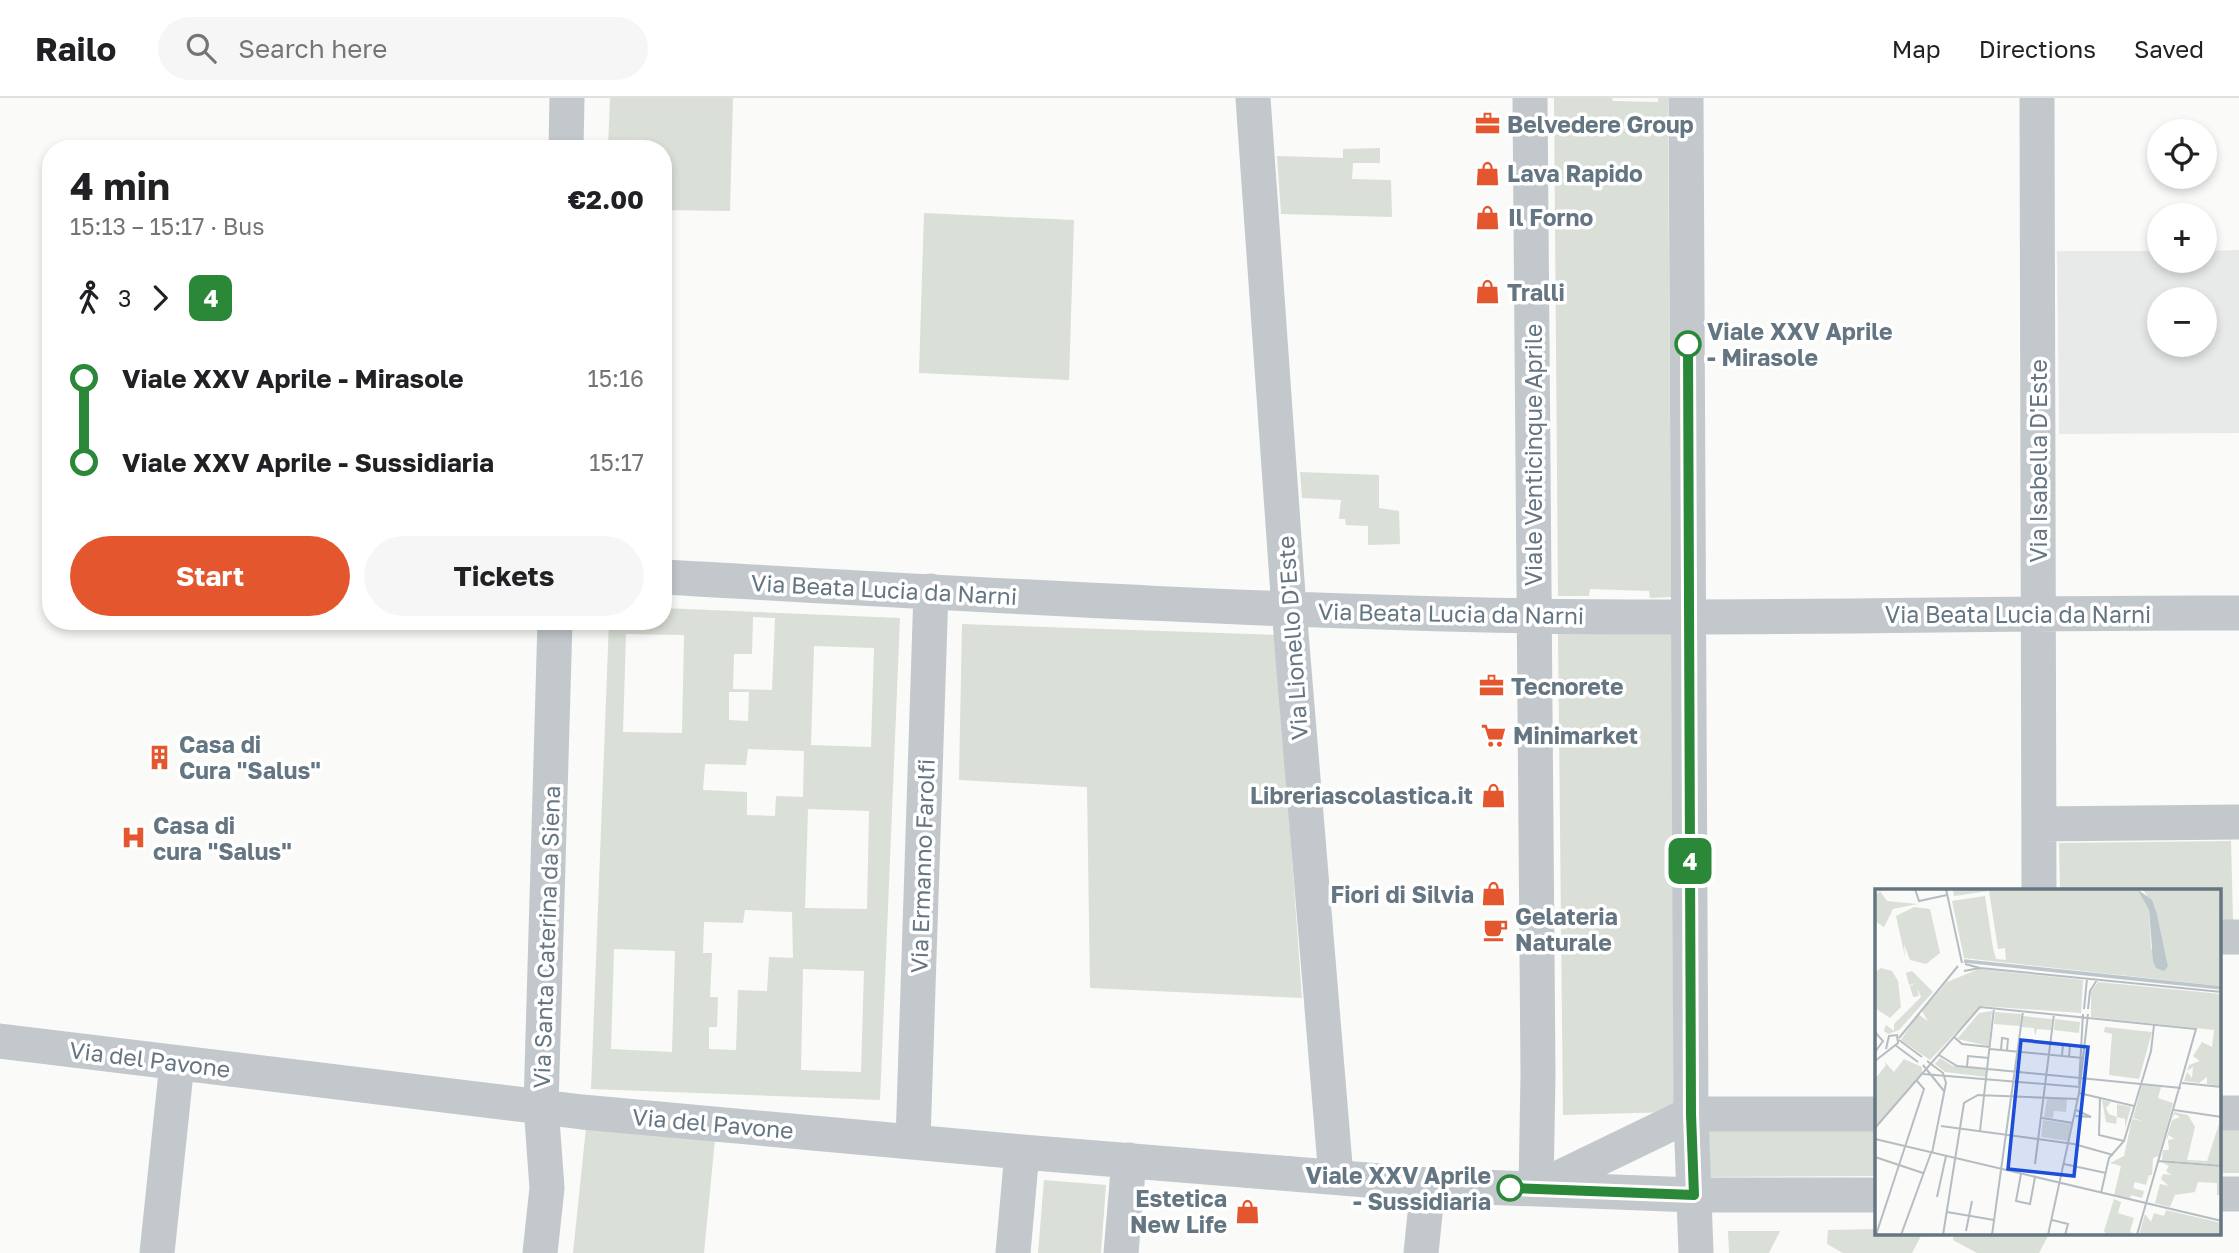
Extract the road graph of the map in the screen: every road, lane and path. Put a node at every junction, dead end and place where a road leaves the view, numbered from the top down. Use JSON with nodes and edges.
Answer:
{"nodes":[{"id":1,"x":568,"y":98,"type":"edge"},
{"id":2,"x":1253,"y":98,"type":"edge"},
{"id":3,"x":1530,"y":98,"type":"edge"},
{"id":4,"x":1686,"y":98,"type":"edge"},
{"id":5,"x":2037,"y":98,"type":"edge"},
{"id":6,"x":566,"y":140,"type":"edge"},
{"id":7,"x":672,"y":578,"type":"edge"},
{"id":8,"x":931,"y":592,"type":"junction"},
{"id":9,"x":1289,"y":609,"type":"junction"},
{"id":10,"x":2038,"y":613,"type":"junction"},
{"id":11,"x":2239,"y":614,"type":"edge"},
{"id":12,"x":1534,"y":616,"type":"junction"},
{"id":13,"x":1688,"y":617,"type":"junction"},
{"id":14,"x":555,"y":630,"type":"edge"},
{"id":15,"x":2239,"y":822,"type":"edge"},
{"id":16,"x":2039,"y":824,"type":"junction"},
{"id":17,"x":2039,"y":889,"type":"edge"},
{"id":18,"x":0,"y":1041,"type":"edge"},
{"id":19,"x":177,"y":1063,"type":"junction"},
{"id":20,"x":541,"y":1106,"type":"junction"},
{"id":21,"x":1691,"y":1114,"type":"junction"},
{"id":22,"x":1875,"y":1114,"type":"edge"},
{"id":23,"x":913,"y":1141,"type":"junction"},
{"id":24,"x":1022,"y":1152,"type":"junction"},
{"id":25,"x":1129,"y":1160,"type":"junction"},
{"id":26,"x":1336,"y":1177,"type":"junction"},
{"id":27,"x":1428,"y":1185,"type":"junction"},
{"id":28,"x":1536,"y":1189,"type":"junction"},
{"id":29,"x":1694,"y":1195,"type":"junction"},
{"id":30,"x":1875,"y":1195,"type":"edge"},
{"id":31,"x":157,"y":1253,"type":"edge"},
{"id":32,"x":540,"y":1253,"type":"edge"},
{"id":33,"x":1013,"y":1253,"type":"edge"},
{"id":34,"x":1121,"y":1253,"type":"edge"},
{"id":35,"x":1420,"y":1253,"type":"edge"},
{"id":36,"x":1696,"y":1253,"type":"edge"}],
"edges":[{"from":1,"to":6,"type":"street"},
{"from":2,"to":9,"type":"street","name":"Via Lionello D'Este"},
{"from":3,"to":12,"type":"street","name":"Viale Venticinque Aprile"},
{"from":4,"to":13,"type":"street"},
{"from":5,"to":10,"type":"street","name":"Via Isabella D'Este"},
{"from":7,"to":8,"type":"street","name":"Via Beata Lucia da Narni"},
{"from":8,"to":9,"type":"street","name":"Via Beata Lucia da Narni"},
{"from":8,"to":23,"type":"street","name":"Via Ermanno Farolfi"},
{"from":9,"to":12,"type":"street","name":"Via Beata Lucia da Narni"},
{"from":9,"to":26,"type":"street","name":"Via Lionello D'Este"},
{"from":10,"to":11,"type":"street","name":"Via Beata Lucia da Narni"},
{"from":10,"to":13,"type":"street","name":"Via Beata Lucia da Narni"},
{"from":10,"to":16,"type":"street","name":"Via Isabella D'Este"},
{"from":12,"to":13,"type":"street","name":"Via Beata Lucia da Narni"},
{"from":12,"to":28,"type":"street","name":"Viale Venticinque Aprile"},
{"from":13,"to":21,"type":"street"},
{"from":14,"to":20,"type":"street","name":"Via Santa Caterina da Siena"},
{"from":15,"to":16,"type":"street"},
{"from":16,"to":17,"type":"street","name":"Via Isabella D'Este"},
{"from":18,"to":19,"type":"street","name":"Via del Pavone"},
{"from":19,"to":20,"type":"street","name":"Via del Pavone"},
{"from":19,"to":31,"type":"street"},
{"from":20,"to":23,"type":"street","name":"Via del Pavone"},
{"from":20,"to":32,"type":"street","name":"Via Santa Caterina da Siena"},
{"from":21,"to":22,"type":"street"},
{"from":21,"to":28,"type":"street"},
{"from":21,"to":29,"type":"street"},
{"from":23,"to":24,"type":"street","name":"Via del Pavone"},
{"from":24,"to":25,"type":"street","name":"Via del Pavone"},
{"from":24,"to":33,"type":"street"},
{"from":25,"to":26,"type":"street","name":"Via del Pavone"},
{"from":25,"to":34,"type":"street"},
{"from":26,"to":27,"type":"street","name":"Via del Pavone"},
{"from":27,"to":28,"type":"street","name":"Via del Pavone"},
{"from":27,"to":35,"type":"street"},
{"from":28,"to":29,"type":"street","name":"Via del Pavone"},
{"from":29,"to":30,"type":"street","name":"Via del Pavone"},
{"from":29,"to":36,"type":"street"}]}
